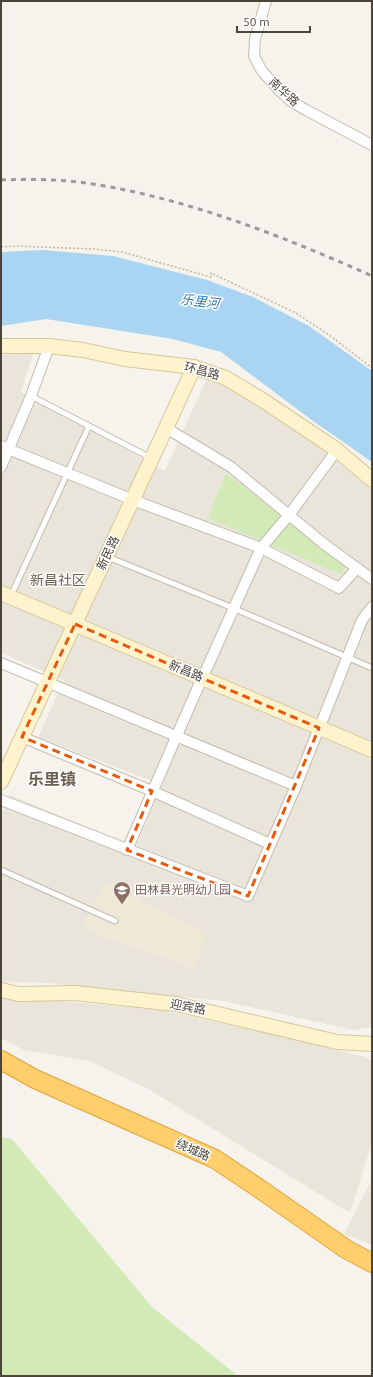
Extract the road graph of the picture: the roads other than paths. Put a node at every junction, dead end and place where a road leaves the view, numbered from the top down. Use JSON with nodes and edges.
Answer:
{"nodes":[{"id":1,"x":266,"y":1,"type":"edge"},
{"id":2,"x":372,"y":145,"type":"edge"},
{"id":3,"x":1,"y":346,"type":"edge"},
{"id":4,"x":50,"y":346,"type":"junction"},
{"id":5,"x":194,"y":367,"type":"junction"},
{"id":6,"x":31,"y":396,"type":"junction"},
{"id":7,"x":89,"y":426,"type":"junction"},
{"id":8,"x":166,"y":428,"type":"junction"},
{"id":9,"x":5,"y":448,"type":"edge"},
{"id":10,"x":336,"y":450,"type":"junction"},
{"id":11,"x":152,"y":459,"type":"junction"},
{"id":12,"x":1,"y":467,"type":"edge"},
{"id":13,"x":67,"y":473,"type":"junction"},
{"id":14,"x":372,"y":480,"type":"edge"},
{"id":15,"x":133,"y":500,"type":"junction"},
{"id":16,"x":289,"y":515,"type":"junction"},
{"id":17,"x":261,"y":548,"type":"junction"},
{"id":18,"x":107,"y":556,"type":"junction"},
{"id":19,"x":357,"y":568,"type":"junction"},
{"id":20,"x":372,"y":579,"type":"edge"},
{"id":21,"x":1,"y":584,"type":"edge"},
{"id":22,"x":8,"y":591,"type":"edge"},
{"id":23,"x":372,"y":607,"type":"edge"},
{"id":24,"x":233,"y":608,"type":"junction"},
{"id":25,"x":77,"y":620,"type":"junction"},
{"id":26,"x":348,"y":657,"type":"junction"},
{"id":27,"x":1,"y":663,"type":"edge"},
{"id":28,"x":372,"y":668,"type":"edge"},
{"id":29,"x":204,"y":674,"type":"junction"},
{"id":30,"x":47,"y":682,"type":"junction"},
{"id":31,"x":321,"y":723,"type":"junction"},
{"id":32,"x":176,"y":736,"type":"junction"},
{"id":33,"x":22,"y":737,"type":"junction"},
{"id":34,"x":372,"y":740,"type":"edge"},
{"id":35,"x":372,"y":750,"type":"edge"},
{"id":36,"x":1,"y":782,"type":"edge"},
{"id":37,"x":296,"y":786,"type":"junction"},
{"id":38,"x":152,"y":791,"type":"junction"},
{"id":39,"x":1,"y":800,"type":"edge"},
{"id":40,"x":270,"y":844,"type":"junction"},
{"id":41,"x":127,"y":850,"type":"junction"},
{"id":42,"x":1,"y":870,"type":"edge"},
{"id":43,"x":115,"y":921,"type":"dead end"},
{"id":44,"x":1,"y":990,"type":"edge"},
{"id":45,"x":372,"y":1044,"type":"edge"},
{"id":46,"x":1,"y":1060,"type":"edge"},
{"id":47,"x":372,"y":1263,"type":"edge"}],
"edges":[{"from":1,"to":2,"type":"street","name":"南华路"},
{"from":3,"to":4,"type":"street","name":"环昌路"},
{"from":4,"to":5,"type":"street","name":"环昌路"},
{"from":4,"to":6,"type":"street"},
{"from":5,"to":8,"type":"street","name":"新民路"},
{"from":5,"to":10,"type":"street","name":"环昌路"},
{"from":6,"to":7,"type":"lane"},
{"from":6,"to":9,"type":"street"},
{"from":7,"to":11,"type":"lane"},
{"from":7,"to":13,"type":"lane"},
{"from":8,"to":11,"type":"street","name":"新民路"},
{"from":8,"to":16,"type":"street"},
{"from":9,"to":12,"type":"street"},
{"from":9,"to":13,"type":"street"},
{"from":10,"to":14,"type":"street","name":"环昌路"},
{"from":10,"to":16,"type":"street"},
{"from":11,"to":15,"type":"street","name":"新民路"},
{"from":13,"to":15,"type":"street"},
{"from":13,"to":22,"type":"lane"},
{"from":15,"to":17,"type":"street"},
{"from":15,"to":18,"type":"street","name":"新民路"},
{"from":16,"to":17,"type":"street"},
{"from":16,"to":19,"type":"street"},
{"from":17,"to":19,"type":"street"},
{"from":17,"to":24,"type":"street"},
{"from":18,"to":24,"type":"lane"},
{"from":18,"to":25,"type":"street","name":"新民路"},
{"from":19,"to":20,"type":"street"},
{"from":21,"to":22,"type":"street","name":"新昌路"},
{"from":22,"to":25,"type":"street","name":"新昌路"},
{"from":23,"to":26,"type":"street"},
{"from":24,"to":26,"type":"lane"},
{"from":24,"to":29,"type":"street"},
{"from":25,"to":29,"type":"street","name":"新昌路"},
{"from":25,"to":30,"type":"street","name":"新民路"},
{"from":26,"to":28,"type":"lane"},
{"from":26,"to":31,"type":"street"},
{"from":27,"to":30,"type":"street"},
{"from":29,"to":31,"type":"street","name":"新昌路"},
{"from":29,"to":32,"type":"street"},
{"from":30,"to":32,"type":"street"},
{"from":30,"to":33,"type":"street","name":"新民路"},
{"from":31,"to":34,"type":"street","name":"新昌路"},
{"from":31,"to":35,"type":"street","name":"新昌路"},
{"from":31,"to":37,"type":"street"},
{"from":32,"to":37,"type":"street"},
{"from":32,"to":38,"type":"street"},
{"from":33,"to":36,"type":"street","name":"新民路"},
{"from":33,"to":38,"type":"street"},
{"from":37,"to":40,"type":"street"},
{"from":38,"to":40,"type":"street"},
{"from":38,"to":41,"type":"street"},
{"from":39,"to":41,"type":"street"},
{"from":40,"to":41,"type":"street"},
{"from":42,"to":43,"type":"lane"},
{"from":44,"to":45,"type":"street","name":"迎宾路"},
{"from":46,"to":47,"type":"highway","name":"绕城路"}]}
